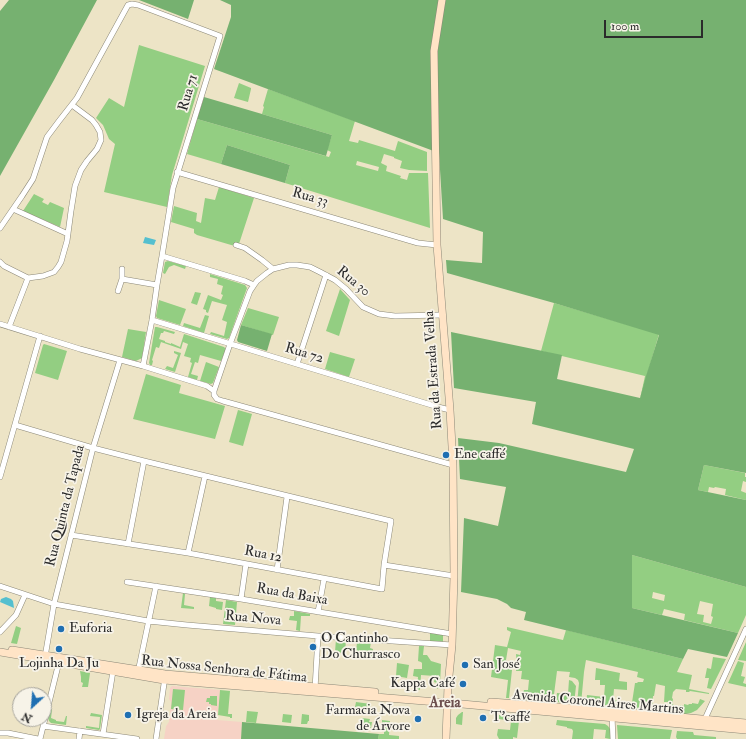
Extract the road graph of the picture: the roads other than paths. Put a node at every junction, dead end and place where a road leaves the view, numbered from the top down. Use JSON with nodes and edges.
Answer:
{"nodes":[{"id":1,"x":442,"y":0,"type":"edge"},
{"id":2,"x":72,"y":105,"type":"junction"},
{"id":3,"x":177,"y":172,"type":"junction"},
{"id":4,"x":13,"y":210,"type":"junction"},
{"id":5,"x":0,"y":228,"type":"edge"},
{"id":6,"x":68,"y":234,"type":"junction"},
{"id":7,"x":236,"y":245,"type":"dead end"},
{"id":8,"x":437,"y":246,"type":"junction"},
{"id":9,"x":162,"y":256,"type":"junction"},
{"id":10,"x":0,"y":262,"type":"edge"},
{"id":11,"x":122,"y":269,"type":"dead end"},
{"id":12,"x":273,"y":269,"type":"junction"},
{"id":13,"x":326,"y":275,"type":"junction"},
{"id":14,"x":28,"y":278,"type":"junction"},
{"id":15,"x":122,"y":279,"type":"junction"},
{"id":16,"x":156,"y":285,"type":"junction"},
{"id":17,"x":254,"y":285,"type":"junction"},
{"id":18,"x":118,"y":291,"type":"dead end"},
{"id":19,"x":442,"y":316,"type":"junction"},
{"id":20,"x":152,"y":320,"type":"junction"},
{"id":21,"x":0,"y":324,"type":"edge"},
{"id":22,"x":9,"y":327,"type":"junction"},
{"id":23,"x":40,"y":336,"type":"junction"},
{"id":24,"x":230,"y":344,"type":"junction"},
{"id":25,"x":120,"y":360,"type":"junction"},
{"id":26,"x":297,"y":364,"type":"junction"},
{"id":27,"x":143,"y":366,"type":"junction"},
{"id":28,"x":214,"y":391,"type":"junction"},
{"id":29,"x":450,"y":410,"type":"junction"},
{"id":30,"x":15,"y":425,"type":"junction"},
{"id":31,"x":93,"y":448,"type":"junction"},
{"id":32,"x":144,"y":461,"type":"junction"},
{"id":33,"x":453,"y":465,"type":"junction"},
{"id":34,"x":205,"y":476,"type":"junction"},
{"id":35,"x":0,"y":477,"type":"edge"},
{"id":36,"x":287,"y":497,"type":"junction"},
{"id":37,"x":71,"y":535,"type":"junction"},
{"id":38,"x":128,"y":544,"type":"junction"},
{"id":39,"x":188,"y":553,"type":"junction"},
{"id":40,"x":246,"y":564,"type":"junction"},
{"id":41,"x":384,"y":565,"type":"junction"},
{"id":42,"x":277,"y":570,"type":"junction"},
{"id":43,"x":454,"y":576,"type":"junction"},
{"id":44,"x":324,"y":579,"type":"junction"},
{"id":45,"x":127,"y":582,"type":"dead end"},
{"id":46,"x":0,"y":586,"type":"edge"},
{"id":47,"x":156,"y":586,"type":"junction"},
{"id":48,"x":25,"y":595,"type":"junction"},
{"id":49,"x":241,"y":599,"type":"junction"},
{"id":50,"x":54,"y":604,"type":"junction"},
{"id":51,"x":318,"y":612,"type":"junction"},
{"id":52,"x":148,"y":621,"type":"junction"},
{"id":53,"x":746,"y":630,"type":"edge"},
{"id":54,"x":0,"y":632,"type":"edge"},
{"id":55,"x":452,"y":634,"type":"junction"},
{"id":56,"x":318,"y":636,"type":"junction"},
{"id":57,"x":452,"y":645,"type":"junction"},
{"id":58,"x":0,"y":648,"type":"edge"},
{"id":59,"x":0,"y":652,"type":"edge"},
{"id":60,"x":44,"y":657,"type":"junction"},
{"id":61,"x":59,"y":662,"type":"junction"},
{"id":62,"x":113,"y":671,"type":"junction"},
{"id":63,"x":138,"y":672,"type":"junction"},
{"id":64,"x":165,"y":677,"type":"junction"},
{"id":65,"x":315,"y":689,"type":"junction"},
{"id":66,"x":52,"y":690,"type":"edge"},
{"id":67,"x":447,"y":701,"type":"junction"},
{"id":68,"x":612,"y":714,"type":"junction"},
{"id":69,"x":703,"y":723,"type":"junction"},
{"id":70,"x":746,"y":723,"type":"edge"},
{"id":71,"x":43,"y":727,"type":"edge"},
{"id":72,"x":50,"y":727,"type":"edge"},
{"id":73,"x":746,"y":730,"type":"edge"},
{"id":74,"x":80,"y":731,"type":"junction"},
{"id":75,"x":0,"y":733,"type":"edge"},
{"id":76,"x":103,"y":734,"type":"junction"},
{"id":77,"x":1,"y":739,"type":"edge"},
{"id":78,"x":39,"y":739,"type":"edge"},
{"id":79,"x":79,"y":739,"type":"edge"},
{"id":80,"x":137,"y":739,"type":"edge"},
{"id":81,"x":156,"y":739,"type":"edge"},
{"id":82,"x":446,"y":739,"type":"edge"},
{"id":83,"x":614,"y":739,"type":"edge"}],
"edges":[{"from":1,"to":8,"type":"street","name":"Rua da Estrada Velha"},
{"from":2,"to":3,"type":"street","name":"Rua 71"},
{"from":2,"to":4,"type":"street","name":"Rua 71"},
{"from":2,"to":6,"type":"street"},
{"from":3,"to":8,"type":"street","name":"Rua 33"},
{"from":3,"to":9,"type":"street","name":"Rua 71"},
{"from":4,"to":5,"type":"street","name":"Rua 71"},
{"from":4,"to":6,"type":"street"},
{"from":6,"to":14,"type":"street"},
{"from":7,"to":12,"type":"street"},
{"from":8,"to":19,"type":"street","name":"Rua da Estrada Velha"},
{"from":9,"to":16,"type":"street","name":"Rua 71"},
{"from":9,"to":17,"type":"street"},
{"from":10,"to":14,"type":"street"},
{"from":11,"to":15,"type":"street"},
{"from":12,"to":13,"type":"street","name":"Rua 30"},
{"from":12,"to":17,"type":"street","name":"Rua 30"},
{"from":13,"to":19,"type":"street","name":"Rua 30"},
{"from":13,"to":26,"type":"street"},
{"from":14,"to":22,"type":"street"},
{"from":15,"to":16,"type":"street"},
{"from":15,"to":18,"type":"street"},
{"from":16,"to":20,"type":"street","name":"Rua 71"},
{"from":17,"to":24,"type":"street"},
{"from":19,"to":29,"type":"street","name":"Rua da Estrada Velha"},
{"from":20,"to":24,"type":"street","name":"Rua 72"},
{"from":20,"to":27,"type":"street","name":"Rua 71"},
{"from":21,"to":22,"type":"street"},
{"from":22,"to":23,"type":"street"},
{"from":23,"to":25,"type":"street"},
{"from":23,"to":30,"type":"street"},
{"from":24,"to":26,"type":"street","name":"Rua 72"},
{"from":24,"to":28,"type":"street"},
{"from":25,"to":27,"type":"street"},
{"from":25,"to":31,"type":"street","name":"Rua Quinta da Tapada"},
{"from":26,"to":29,"type":"street","name":"Rua 72"},
{"from":27,"to":28,"type":"street"},
{"from":28,"to":33,"type":"street"},
{"from":29,"to":33,"type":"street","name":"Rua da Estrada Velha"},
{"from":30,"to":31,"type":"street"},
{"from":30,"to":35,"type":"street"},
{"from":31,"to":32,"type":"street"},
{"from":31,"to":37,"type":"street","name":"Rua Quinta da Tapada"},
{"from":32,"to":34,"type":"street"},
{"from":32,"to":38,"type":"street"},
{"from":33,"to":43,"type":"street","name":"Rua da Estrada Velha"},
{"from":34,"to":36,"type":"street"},
{"from":34,"to":39,"type":"street"},
{"from":36,"to":41,"type":"street","name":"Rua 12"},
{"from":36,"to":42,"type":"street"},
{"from":37,"to":38,"type":"street","name":"Rua 12"},
{"from":37,"to":50,"type":"street","name":"Rua Quinta da Tapada"},
{"from":38,"to":39,"type":"street","name":"Rua 12"},
{"from":39,"to":40,"type":"street","name":"Rua 12"},
{"from":40,"to":42,"type":"street","name":"Rua 12"},
{"from":40,"to":49,"type":"street"},
{"from":41,"to":43,"type":"street"},
{"from":41,"to":44,"type":"street","name":"Rua 12"},
{"from":42,"to":44,"type":"street","name":"Rua 12"},
{"from":43,"to":55,"type":"street","name":"Rua da Estrada Velha"},
{"from":44,"to":51,"type":"street"},
{"from":45,"to":47,"type":"street","name":"Rua da Baixa"},
{"from":46,"to":48,"type":"street","name":"Rua Nova"},
{"from":47,"to":49,"type":"street","name":"Rua da Baixa"},
{"from":47,"to":52,"type":"street"},
{"from":48,"to":50,"type":"street","name":"Rua Nova"},
{"from":48,"to":54,"type":"street"},
{"from":49,"to":51,"type":"street","name":"Rua da Baixa"},
{"from":50,"to":52,"type":"street","name":"Rua Nova"},
{"from":50,"to":60,"type":"street","name":"Rua Quinta da Tapada"},
{"from":51,"to":55,"type":"street","name":"Rua da Baixa"},
{"from":52,"to":56,"type":"street","name":"Rua Nova"},
{"from":52,"to":63,"type":"street"},
{"from":53,"to":69,"type":"street"},
{"from":55,"to":57,"type":"street","name":"Rua da Estrada Velha"},
{"from":56,"to":57,"type":"street","name":"Rua Nova"},
{"from":56,"to":65,"type":"street"},
{"from":57,"to":67,"type":"street","name":"Rua da Estrada Velha"},
{"from":58,"to":60,"type":"street","name":"Rua Nossa Senhora de Fátima"},
{"from":59,"to":60,"type":"street","name":"Rua Nossa Senhora de Fátima"},
{"from":60,"to":61,"type":"street","name":"Rua Nossa Senhora de Fátima"},
{"from":60,"to":63,"type":"street","name":"Rua Nossa Senhora de Fátima"},
{"from":61,"to":62,"type":"street","name":"Rua Nossa Senhora de Fátima"},
{"from":61,"to":66,"type":"street"},
{"from":62,"to":63,"type":"street","name":"Rua Nossa Senhora de Fátima"},
{"from":62,"to":76,"type":"street"},
{"from":63,"to":64,"type":"street","name":"Rua Nossa Senhora de Fátima"},
{"from":64,"to":65,"type":"street","name":"Rua Nossa Senhora de Fátima"},
{"from":64,"to":81,"type":"street"},
{"from":65,"to":67,"type":"street","name":"Rua Nossa Senhora de Fátima"},
{"from":67,"to":68,"type":"street","name":"Avenida Coronel Aires Martins"},
{"from":67,"to":82,"type":"street","name":"Rua da Estrada Velha"},
{"from":68,"to":69,"type":"street","name":"Avenida Coronel Aires Martins"},
{"from":68,"to":83,"type":"street"},
{"from":69,"to":70,"type":"street","name":"Avenida Coronel Aires Martins"},
{"from":69,"to":73,"type":"street","name":"Avenida Coronel Aires Martins"},
{"from":71,"to":78,"type":"street"},
{"from":72,"to":74,"type":"street"},
{"from":74,"to":76,"type":"street"},
{"from":74,"to":79,"type":"street"},
{"from":75,"to":77,"type":"street"},
{"from":75,"to":78,"type":"street"},
{"from":76,"to":80,"type":"street"}]}
